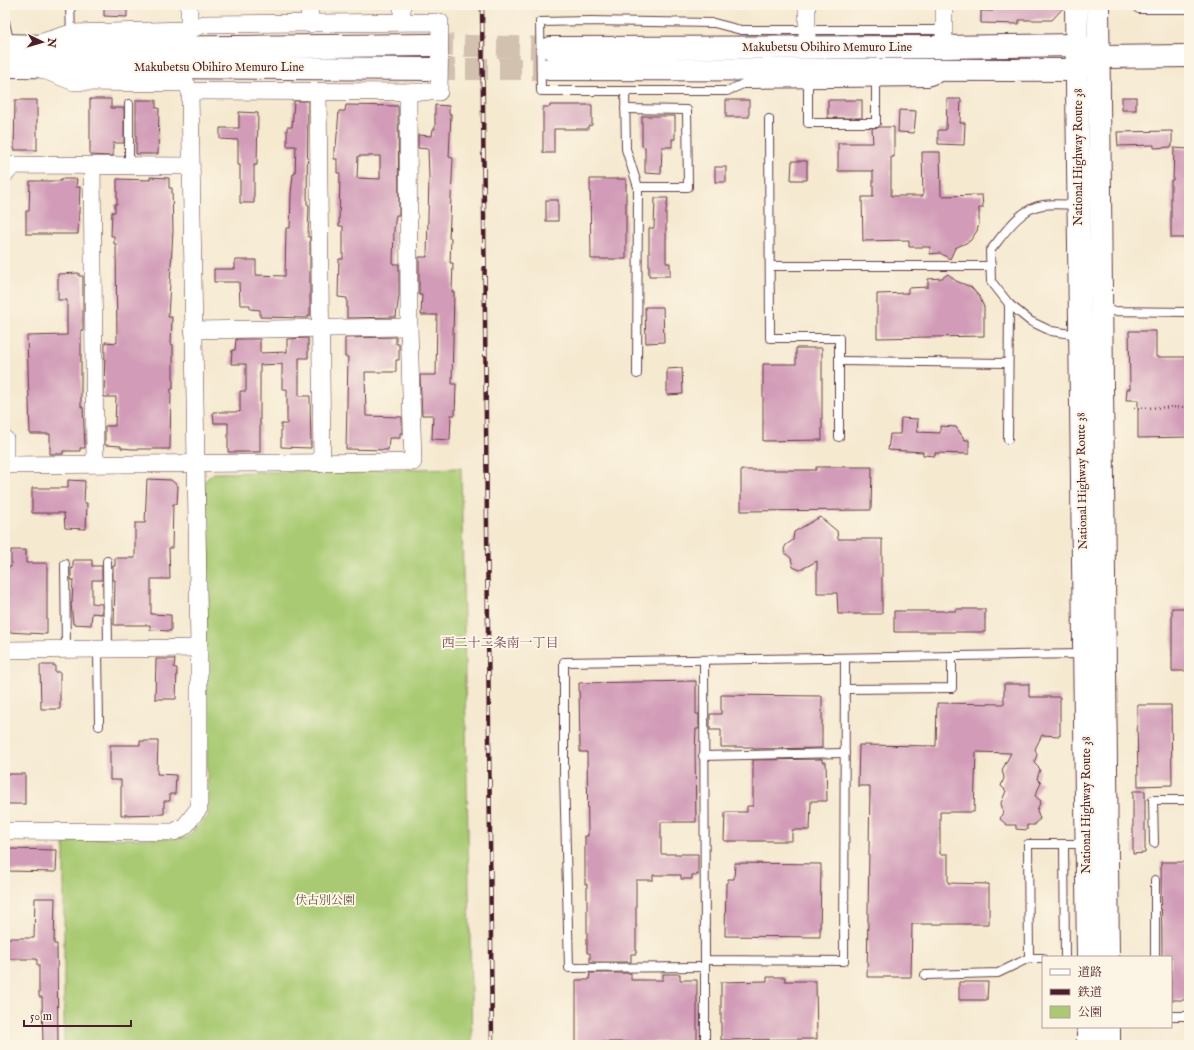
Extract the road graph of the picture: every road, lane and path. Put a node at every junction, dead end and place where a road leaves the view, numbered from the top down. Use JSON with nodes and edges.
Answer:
{"nodes":[{"id":1,"x":70,"y":5,"type":"edge"},
{"id":2,"x":189,"y":5,"type":"edge"},
{"id":3,"x":309,"y":5,"type":"edge"},
{"id":4,"x":807,"y":5,"type":"edge"},
{"id":5,"x":944,"y":5,"type":"edge"},
{"id":6,"x":1076,"y":5,"type":"edge"},
{"id":7,"x":1098,"y":5,"type":"edge"},
{"id":8,"x":1140,"y":5,"type":"edge"},
{"id":9,"x":1189,"y":9,"type":"edge"},
{"id":10,"x":402,"y":13,"type":"edge"},
{"id":11,"x":5,"y":22,"type":"edge"},
{"id":12,"x":310,"y":24,"type":"junction"},
{"id":13,"x":189,"y":30,"type":"junction"},
{"id":14,"x":71,"y":33,"type":"junction"},
{"id":15,"x":807,"y":38,"type":"junction"},
{"id":16,"x":944,"y":39,"type":"junction"},
{"id":17,"x":36,"y":44,"type":"junction"},
{"id":18,"x":8,"y":45,"type":"edge"},
{"id":19,"x":431,"y":45,"type":"tunnel mouth"},
{"id":20,"x":1077,"y":45,"type":"junction"},
{"id":21,"x":551,"y":48,"type":"tunnel mouth"},
{"id":22,"x":1189,"y":56,"type":"edge"},
{"id":23,"x":1099,"y":57,"type":"junction"},
{"id":24,"x":5,"y":66,"type":"edge"},
{"id":25,"x":33,"y":66,"type":"junction"},
{"id":26,"x":433,"y":69,"type":"tunnel mouth"},
{"id":27,"x":549,"y":69,"type":"tunnel mouth"},
{"id":28,"x":960,"y":69,"type":"junction"},
{"id":29,"x":1078,"y":70,"type":"junction"},
{"id":30,"x":876,"y":83,"type":"junction"},
{"id":31,"x":808,"y":84,"type":"junction"},
{"id":32,"x":190,"y":91,"type":"junction"},
{"id":33,"x":625,"y":91,"type":"junction"},
{"id":34,"x":318,"y":92,"type":"junction"},
{"id":35,"x":408,"y":92,"type":"junction"},
{"id":36,"x":129,"y":104,"type":"dead end"},
{"id":37,"x":626,"y":109,"type":"junction"},
{"id":38,"x":769,"y":119,"type":"dead end"},
{"id":39,"x":92,"y":165,"type":"junction"},
{"id":40,"x":129,"y":165,"type":"junction"},
{"id":41,"x":190,"y":166,"type":"junction"},
{"id":42,"x":5,"y":174,"type":"edge"},
{"id":43,"x":638,"y":187,"type":"junction"},
{"id":44,"x":1079,"y":205,"type":"junction"},
{"id":45,"x":770,"y":266,"type":"junction"},
{"id":46,"x":991,"y":266,"type":"junction"},
{"id":47,"x":1009,"y":304,"type":"junction"},
{"id":48,"x":1101,"y":311,"type":"junction"},
{"id":49,"x":1189,"y":312,"type":"edge"},
{"id":50,"x":320,"y":327,"type":"junction"},
{"id":51,"x":409,"y":327,"type":"junction"},
{"id":52,"x":193,"y":330,"type":"junction"},
{"id":53,"x":1079,"y":335,"type":"junction"},
{"id":54,"x":839,"y":362,"type":"junction"},
{"id":55,"x":1008,"y":363,"type":"junction"},
{"id":56,"x":637,"y":374,"type":"dead end"},
{"id":57,"x":1189,"y":407,"type":"edge"},
{"id":58,"x":1134,"y":408,"type":"dead end"},
{"id":59,"x":839,"y":437,"type":"dead end"},
{"id":60,"x":5,"y":439,"type":"edge"},
{"id":61,"x":1008,"y":439,"type":"dead end"},
{"id":62,"x":95,"y":464,"type":"junction"},
{"id":63,"x":194,"y":464,"type":"junction"},
{"id":64,"x":322,"y":464,"type":"junction"},
{"id":65,"x":5,"y":465,"type":"edge"},
{"id":66,"x":107,"y":561,"type":"dead end"},
{"id":67,"x":65,"y":564,"type":"dead end"},
{"id":68,"x":199,"y":648,"type":"junction"},
{"id":69,"x":66,"y":649,"type":"junction"},
{"id":70,"x":103,"y":649,"type":"junction"},
{"id":71,"x":5,"y":650,"type":"edge"},
{"id":72,"x":1095,"y":655,"type":"junction"},
{"id":73,"x":952,"y":656,"type":"junction"},
{"id":74,"x":845,"y":658,"type":"junction"},
{"id":75,"x":704,"y":660,"type":"junction"},
{"id":76,"x":845,"y":689,"type":"junction"},
{"id":77,"x":99,"y":726,"type":"dead end"},
{"id":78,"x":845,"y":753,"type":"junction"},
{"id":79,"x":703,"y":756,"type":"junction"},
{"id":80,"x":1189,"y":800,"type":"edge"},
{"id":81,"x":5,"y":831,"type":"edge"},
{"id":82,"x":1154,"y":843,"type":"dead end"},
{"id":83,"x":1064,"y":844,"type":"junction"},
{"id":84,"x":1086,"y":844,"type":"junction"},
{"id":85,"x":1155,"y":880,"type":"dead end"},
{"id":86,"x":1065,"y":956,"type":"edge"},
{"id":87,"x":1088,"y":956,"type":"edge"},
{"id":88,"x":1108,"y":956,"type":"edge"},
{"id":89,"x":1155,"y":956,"type":"edge"},
{"id":90,"x":1029,"y":958,"type":"junction"},
{"id":91,"x":1042,"y":958,"type":"edge"},
{"id":92,"x":705,"y":964,"type":"junction"},
{"id":93,"x":925,"y":975,"type":"dead end"},
{"id":94,"x":1172,"y":1016,"type":"edge"},
{"id":95,"x":1189,"y":1016,"type":"edge"},
{"id":96,"x":1088,"y":1028,"type":"edge"},
{"id":97,"x":1109,"y":1028,"type":"edge"},
{"id":98,"x":705,"y":1045,"type":"edge"},
{"id":99,"x":1088,"y":1045,"type":"edge"},
{"id":100,"x":1109,"y":1045,"type":"edge"}],
"edges":[{"from":1,"to":14,"type":"lane"},
{"from":2,"to":13,"type":"street"},
{"from":3,"to":12,"type":"street"},
{"from":4,"to":15,"type":"street"},
{"from":5,"to":16,"type":"street"},
{"from":6,"to":20,"type":"main road","name":"National Highway Route 38"},
{"from":7,"to":23,"type":"main road","name":"National Highway Route 38"},
{"from":8,"to":9,"type":"lane"},
{"from":10,"to":12,"type":"street"},
{"from":10,"to":35,"type":"street"},
{"from":11,"to":18,"type":"lane"},
{"from":12,"to":13,"type":"street"},
{"from":13,"to":14,"type":"street"},
{"from":14,"to":17,"type":"street"},
{"from":15,"to":16,"type":"main road","name":"Makubetsu Obihiro Memuro Line"},
{"from":15,"to":21,"type":"main road","name":"Makubetsu Obihiro Memuro Line"},
{"from":15,"to":33,"type":"lane"},
{"from":16,"to":20,"type":"main road","name":"Makubetsu Obihiro Memuro Line"},
{"from":17,"to":18,"type":"main road","name":"Makubetsu Obihiro Memuro Line"},
{"from":17,"to":19,"type":"main road","name":"Makubetsu Obihiro Memuro Line"},
{"from":20,"to":23,"type":"main road","name":"Makubetsu Obihiro Memuro Line"},
{"from":20,"to":29,"type":"main road","name":"National Highway Route 38"},
{"from":22,"to":23,"type":"main road"},
{"from":23,"to":29,"type":"main road"},
{"from":23,"to":48,"type":"main road","name":"National Highway Route 38"},
{"from":24,"to":25,"type":"main road","name":"Makubetsu Obihiro Memuro Line"},
{"from":25,"to":26,"type":"main road","name":"Makubetsu Obihiro Memuro Line"},
{"from":25,"to":32,"type":"street"},
{"from":27,"to":28,"type":"main road","name":"Makubetsu Obihiro Memuro Line"},
{"from":28,"to":29,"type":"main road","name":"Makubetsu Obihiro Memuro Line"},
{"from":28,"to":30,"type":"lane"},
{"from":29,"to":44,"type":"main road","name":"National Highway Route 38"},
{"from":30,"to":31,"type":"lane"},
{"from":30,"to":31,"type":"lane"},
{"from":31,"to":33,"type":"lane"},
{"from":32,"to":34,"type":"street"},
{"from":32,"to":41,"type":"street"},
{"from":33,"to":37,"type":"lane"},
{"from":34,"to":35,"type":"street"},
{"from":34,"to":50,"type":"street"},
{"from":35,"to":51,"type":"street"},
{"from":36,"to":40,"type":"lane"},
{"from":37,"to":43,"type":"lane"},
{"from":37,"to":43,"type":"lane"},
{"from":38,"to":45,"type":"lane"},
{"from":39,"to":40,"type":"street"},
{"from":39,"to":42,"type":"street"},
{"from":39,"to":62,"type":"street"},
{"from":40,"to":41,"type":"street"},
{"from":41,"to":52,"type":"street"},
{"from":43,"to":56,"type":"lane"},
{"from":44,"to":46,"type":"lane"},
{"from":44,"to":53,"type":"main road","name":"National Highway Route 38"},
{"from":45,"to":46,"type":"lane"},
{"from":45,"to":54,"type":"lane"},
{"from":46,"to":47,"type":"lane"},
{"from":47,"to":53,"type":"lane"},
{"from":47,"to":55,"type":"lane"},
{"from":48,"to":49,"type":"lane"},
{"from":48,"to":72,"type":"main road","name":"National Highway Route 38"},
{"from":50,"to":51,"type":"street"},
{"from":50,"to":52,"type":"street"},
{"from":50,"to":64,"type":"street"},
{"from":51,"to":64,"type":"street"},
{"from":52,"to":63,"type":"street"},
{"from":53,"to":72,"type":"main road","name":"National Highway Route 38"},
{"from":54,"to":55,"type":"lane"},
{"from":54,"to":59,"type":"lane"},
{"from":55,"to":61,"type":"lane"},
{"from":57,"to":58,"type":"path"},
{"from":60,"to":65,"type":"street"},
{"from":62,"to":63,"type":"street"},
{"from":62,"to":65,"type":"street"},
{"from":63,"to":64,"type":"street"},
{"from":63,"to":68,"type":"street"},
{"from":66,"to":70,"type":"lane"},
{"from":67,"to":69,"type":"lane"},
{"from":68,"to":70,"type":"street"},
{"from":68,"to":81,"type":"street"},
{"from":69,"to":70,"type":"street"},
{"from":69,"to":71,"type":"street"},
{"from":70,"to":77,"type":"lane"},
{"from":72,"to":73,"type":"lane"},
{"from":72,"to":84,"type":"main road","name":"National Highway Route 38"},
{"from":72,"to":88,"type":"main road","name":"National Highway Route 38"},
{"from":73,"to":74,"type":"lane"},
{"from":73,"to":76,"type":"lane"},
{"from":74,"to":75,"type":"lane"},
{"from":74,"to":76,"type":"lane"},
{"from":75,"to":79,"type":"lane"},
{"from":75,"to":92,"type":"lane"},
{"from":76,"to":78,"type":"lane"},
{"from":78,"to":79,"type":"lane"},
{"from":78,"to":92,"type":"lane"},
{"from":79,"to":92,"type":"lane"},
{"from":80,"to":82,"type":"lane"},
{"from":83,"to":84,"type":"lane"},
{"from":83,"to":86,"type":"lane"},
{"from":83,"to":90,"type":"lane"},
{"from":84,"to":87,"type":"main road","name":"National Highway Route 38"},
{"from":85,"to":89,"type":"lane"},
{"from":90,"to":91,"type":"lane"},
{"from":90,"to":93,"type":"lane"},
{"from":92,"to":98,"type":"lane"},
{"from":94,"to":95,"type":"lane"},
{"from":96,"to":99,"type":"main road"},
{"from":97,"to":100,"type":"main road"}]}
